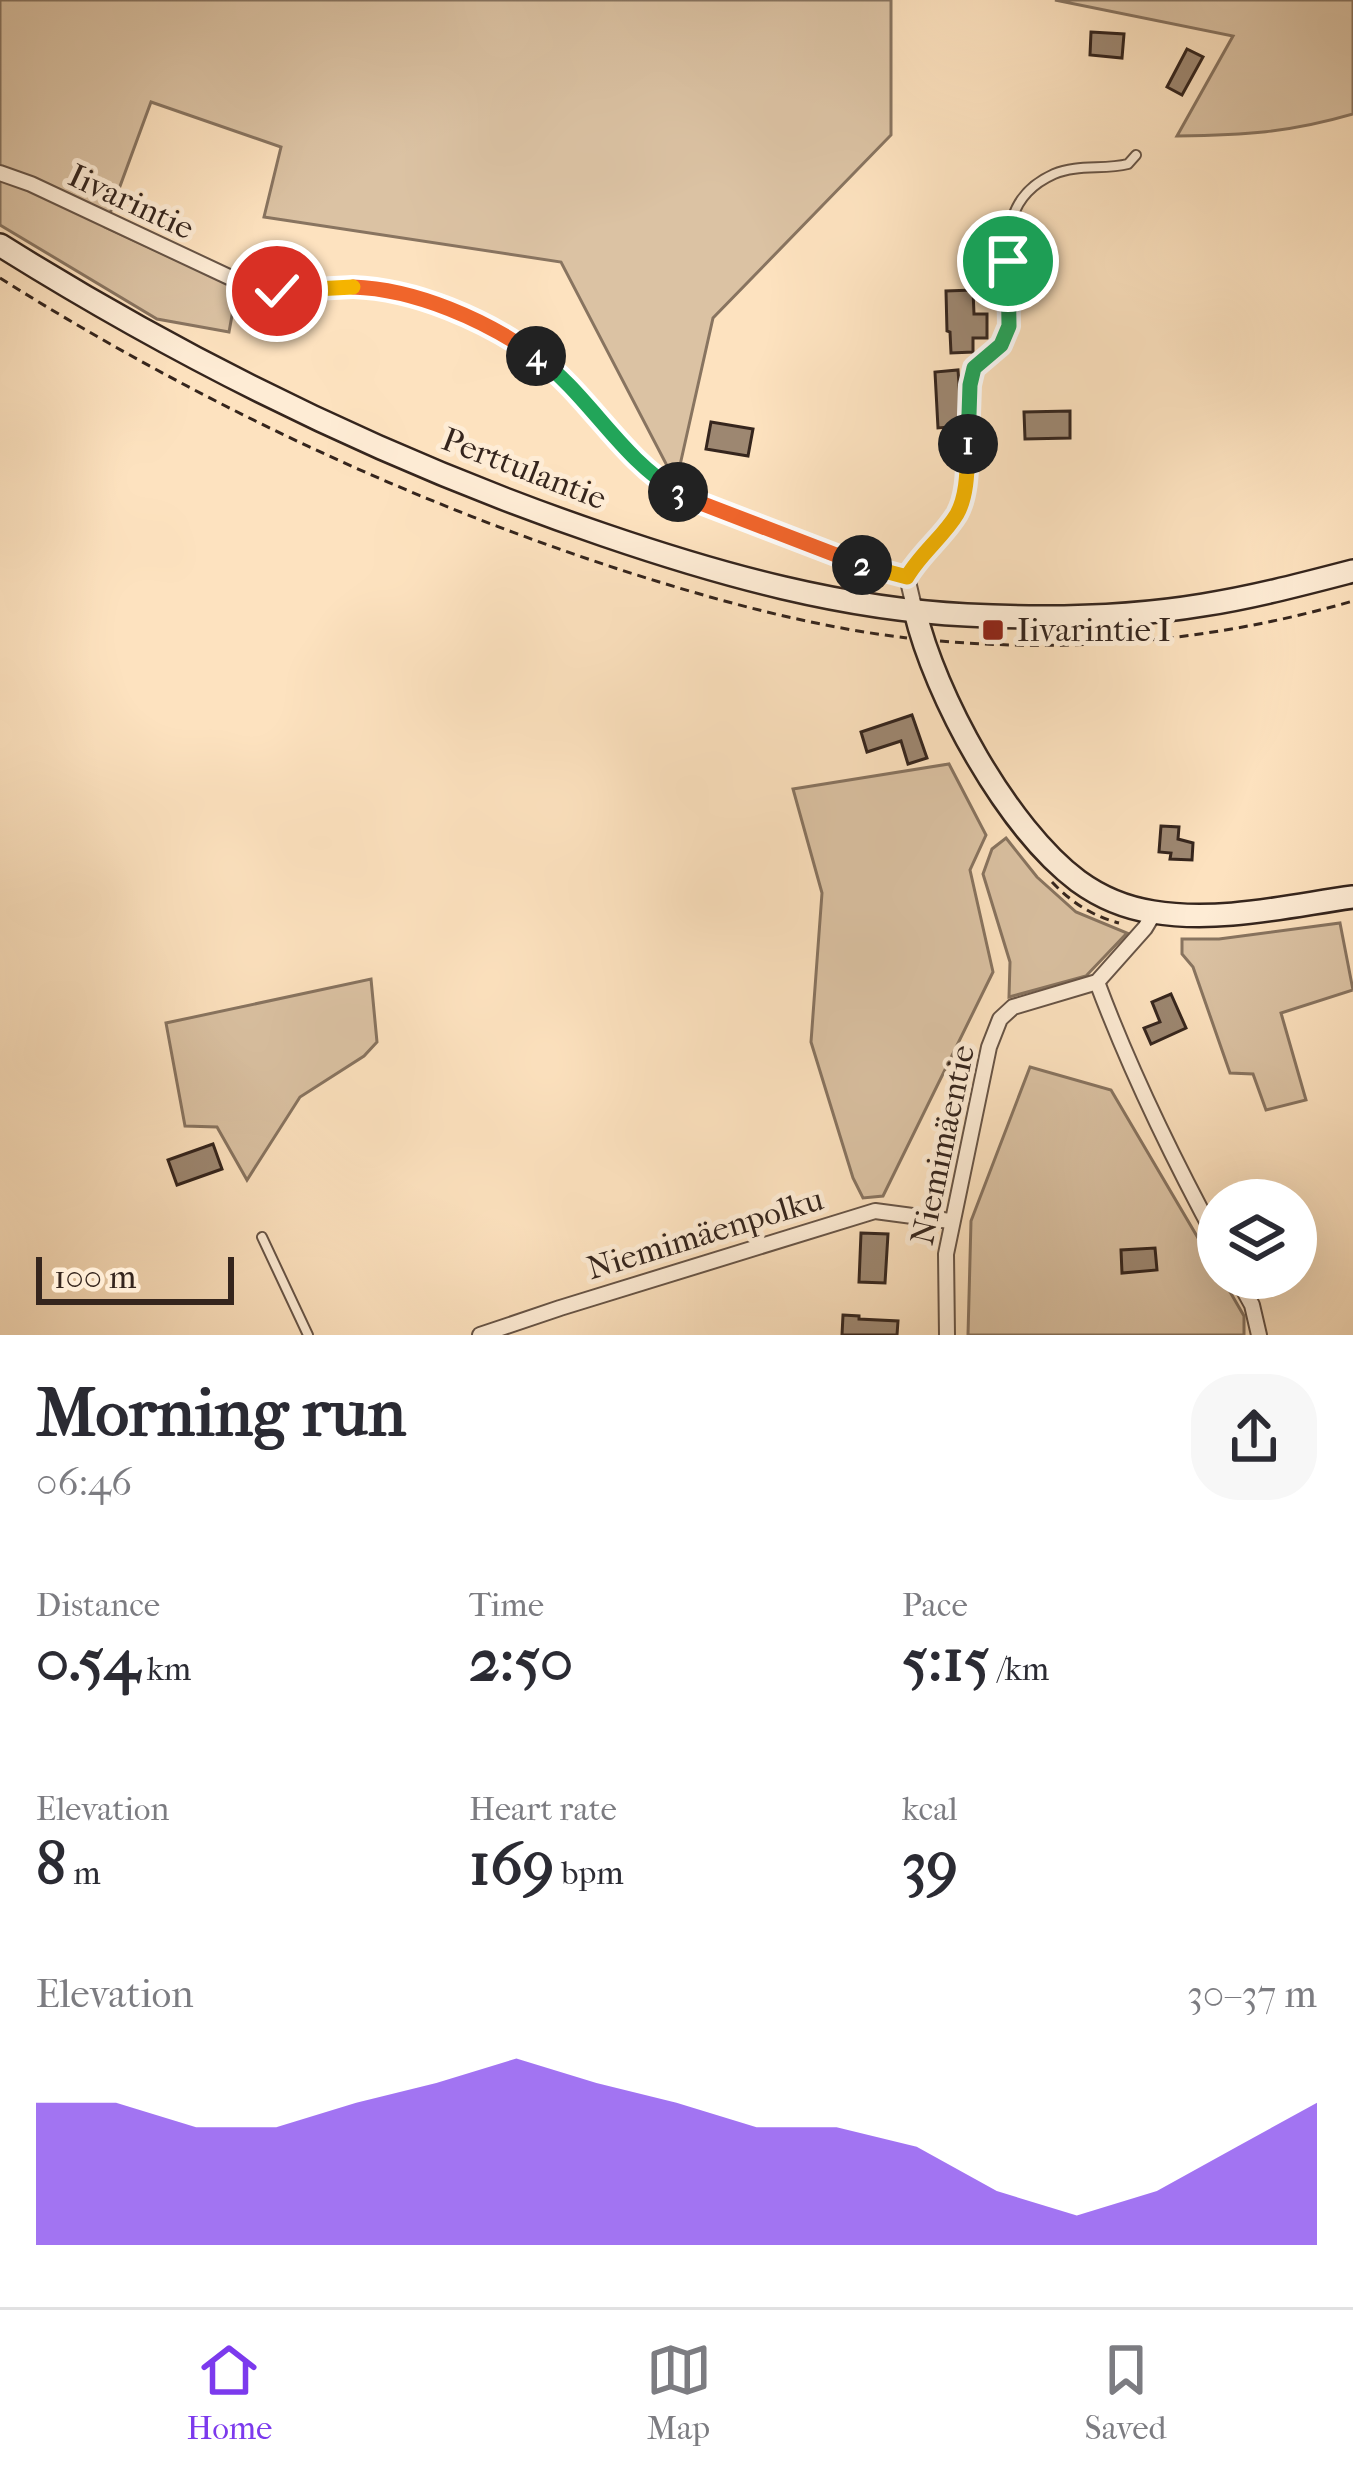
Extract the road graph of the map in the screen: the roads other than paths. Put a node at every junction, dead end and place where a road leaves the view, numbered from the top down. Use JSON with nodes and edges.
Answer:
{"nodes":[{"id":1,"x":1136,"y":155,"type":"dead end"},
{"id":2,"x":0,"y":173,"type":"edge"},
{"id":3,"x":0,"y":245,"type":"edge"},
{"id":4,"x":1353,"y":571,"type":"edge"},
{"id":5,"x":907,"y":577,"type":"junction"},
{"id":6,"x":915,"y":611,"type":"junction"},
{"id":7,"x":1353,"y":896,"type":"edge"},
{"id":8,"x":1150,"y":920,"type":"junction"},
{"id":9,"x":1097,"y":982,"type":"junction"},
{"id":10,"x":1197,"y":1202,"type":"edge"},
{"id":11,"x":950,"y":1221,"type":"junction"},
{"id":12,"x":262,"y":1238,"type":"dead end"},
{"id":13,"x":1249,"y":1299,"type":"edge"},
{"id":14,"x":308,"y":1335,"type":"edge"},
{"id":15,"x":480,"y":1335,"type":"edge"},
{"id":16,"x":947,"y":1335,"type":"edge"},
{"id":17,"x":1258,"y":1335,"type":"edge"}],
"edges":[{"from":1,"to":5,"type":"lane"},
{"from":2,"to":5,"type":"street","name":"Iivarintie"},
{"from":3,"to":6,"type":"street","name":"Perttulantie"},
{"from":4,"to":6,"type":"street","name":"Perttulantie"},
{"from":5,"to":6,"type":"street"},
{"from":6,"to":8,"type":"street"},
{"from":7,"to":8,"type":"street"},
{"from":8,"to":9,"type":"street"},
{"from":9,"to":10,"type":"street"},
{"from":9,"to":11,"type":"street","name":"Niemimäentie"},
{"from":11,"to":15,"type":"street","name":"Niemimäenpolku"},
{"from":11,"to":16,"type":"street","name":"Niemimäentie"},
{"from":12,"to":14,"type":"lane"},
{"from":13,"to":17,"type":"street"}]}
